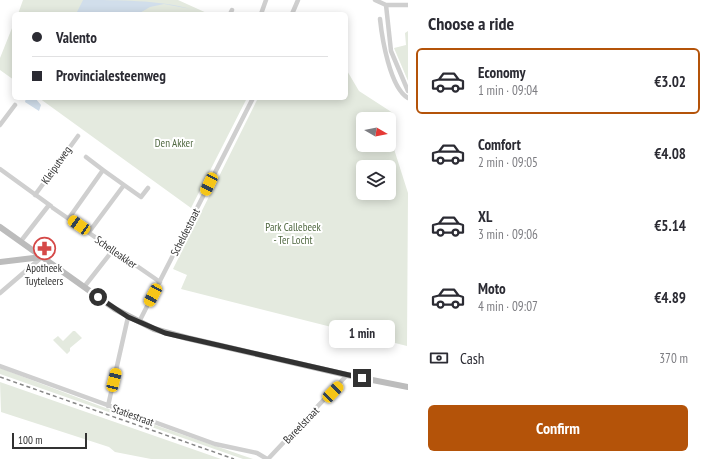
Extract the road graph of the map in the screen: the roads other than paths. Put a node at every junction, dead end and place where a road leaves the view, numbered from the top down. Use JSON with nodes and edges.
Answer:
{"nodes":[{"id":1,"x":266,"y":0,"type":"edge"},
{"id":2,"x":298,"y":0,"type":"edge"},
{"id":3,"x":375,"y":0,"type":"edge"},
{"id":4,"x":386,"y":5,"type":"junction"},
{"id":5,"x":408,"y":5,"type":"edge"},
{"id":6,"x":262,"y":12,"type":"edge"},
{"id":7,"x":293,"y":12,"type":"edge"},
{"id":8,"x":380,"y":19,"type":"dead end"},
{"id":9,"x":408,"y":91,"type":"edge"},
{"id":10,"x":408,"y":98,"type":"edge"},
{"id":11,"x":251,"y":100,"type":"edge"},
{"id":12,"x":15,"y":105,"type":"dead end"},
{"id":13,"x":0,"y":125,"type":"edge"},
{"id":14,"x":78,"y":136,"type":"dead end"},
{"id":15,"x":86,"y":157,"type":"dead end"},
{"id":16,"x":1,"y":170,"type":"edge"},
{"id":17,"x":104,"y":170,"type":"junction"},
{"id":18,"x":124,"y":185,"type":"junction"},
{"id":19,"x":148,"y":188,"type":"dead end"},
{"id":20,"x":35,"y":195,"type":"junction"},
{"id":21,"x":51,"y":206,"type":"junction"},
{"id":22,"x":69,"y":218,"type":"junction"},
{"id":23,"x":0,"y":227,"type":"edge"},
{"id":24,"x":89,"y":232,"type":"junction"},
{"id":25,"x":21,"y":241,"type":"junction"},
{"id":26,"x":113,"y":250,"type":"junction"},
{"id":27,"x":42,"y":257,"type":"junction"},
{"id":28,"x":0,"y":262,"type":"edge"},
{"id":29,"x":160,"y":282,"type":"junction"},
{"id":30,"x":84,"y":287,"type":"junction"},
{"id":31,"x":0,"y":293,"type":"edge"},
{"id":32,"x":128,"y":317,"type":"junction"},
{"id":33,"x":139,"y":322,"type":"junction"},
{"id":34,"x":0,"y":366,"type":"edge"},
{"id":35,"x":347,"y":375,"type":"junction"},
{"id":36,"x":408,"y":387,"type":"edge"},
{"id":37,"x":108,"y":406,"type":"junction"},
{"id":38,"x":270,"y":458,"type":"edge"}],
"edges":[{"from":1,"to":6,"type":"street"},
{"from":2,"to":7,"type":"street"},
{"from":3,"to":4,"type":"street"},
{"from":4,"to":5,"type":"street"},
{"from":4,"to":9,"type":"street"},
{"from":8,"to":10,"type":"street"},
{"from":11,"to":29,"type":"street","name":"Scheldestraat"},
{"from":12,"to":13,"type":"street"},
{"from":14,"to":20,"type":"street","name":"Kleiputweg"},
{"from":15,"to":17,"type":"street"},
{"from":16,"to":20,"type":"street","name":"Schelleakker"},
{"from":17,"to":18,"type":"street"},
{"from":17,"to":22,"type":"street"},
{"from":18,"to":19,"type":"street"},
{"from":18,"to":24,"type":"street"},
{"from":20,"to":21,"type":"street","name":"Schelleakker"},
{"from":21,"to":22,"type":"street","name":"Schelleakker"},
{"from":21,"to":25,"type":"street"},
{"from":22,"to":24,"type":"street","name":"Schelleakker"},
{"from":23,"to":25,"type":"main road"},
{"from":24,"to":26,"type":"street","name":"Schelleakker"},
{"from":25,"to":27,"type":"main road"},
{"from":26,"to":29,"type":"street","name":"Schelleakker"},
{"from":26,"to":30,"type":"street"},
{"from":27,"to":28,"type":"main road"},
{"from":27,"to":30,"type":"main road"},
{"from":27,"to":31,"type":"street"},
{"from":29,"to":33,"type":"street","name":"Scheldestraat"},
{"from":30,"to":32,"type":"main road"},
{"from":32,"to":33,"type":"main road"},
{"from":32,"to":37,"type":"street"},
{"from":33,"to":35,"type":"main road"},
{"from":34,"to":37,"type":"street","name":"Statiestraat"},
{"from":35,"to":36,"type":"main road"},
{"from":35,"to":38,"type":"street","name":"Bareelstraat"},
{"from":37,"to":38,"type":"street","name":"Statiestraat"}]}
